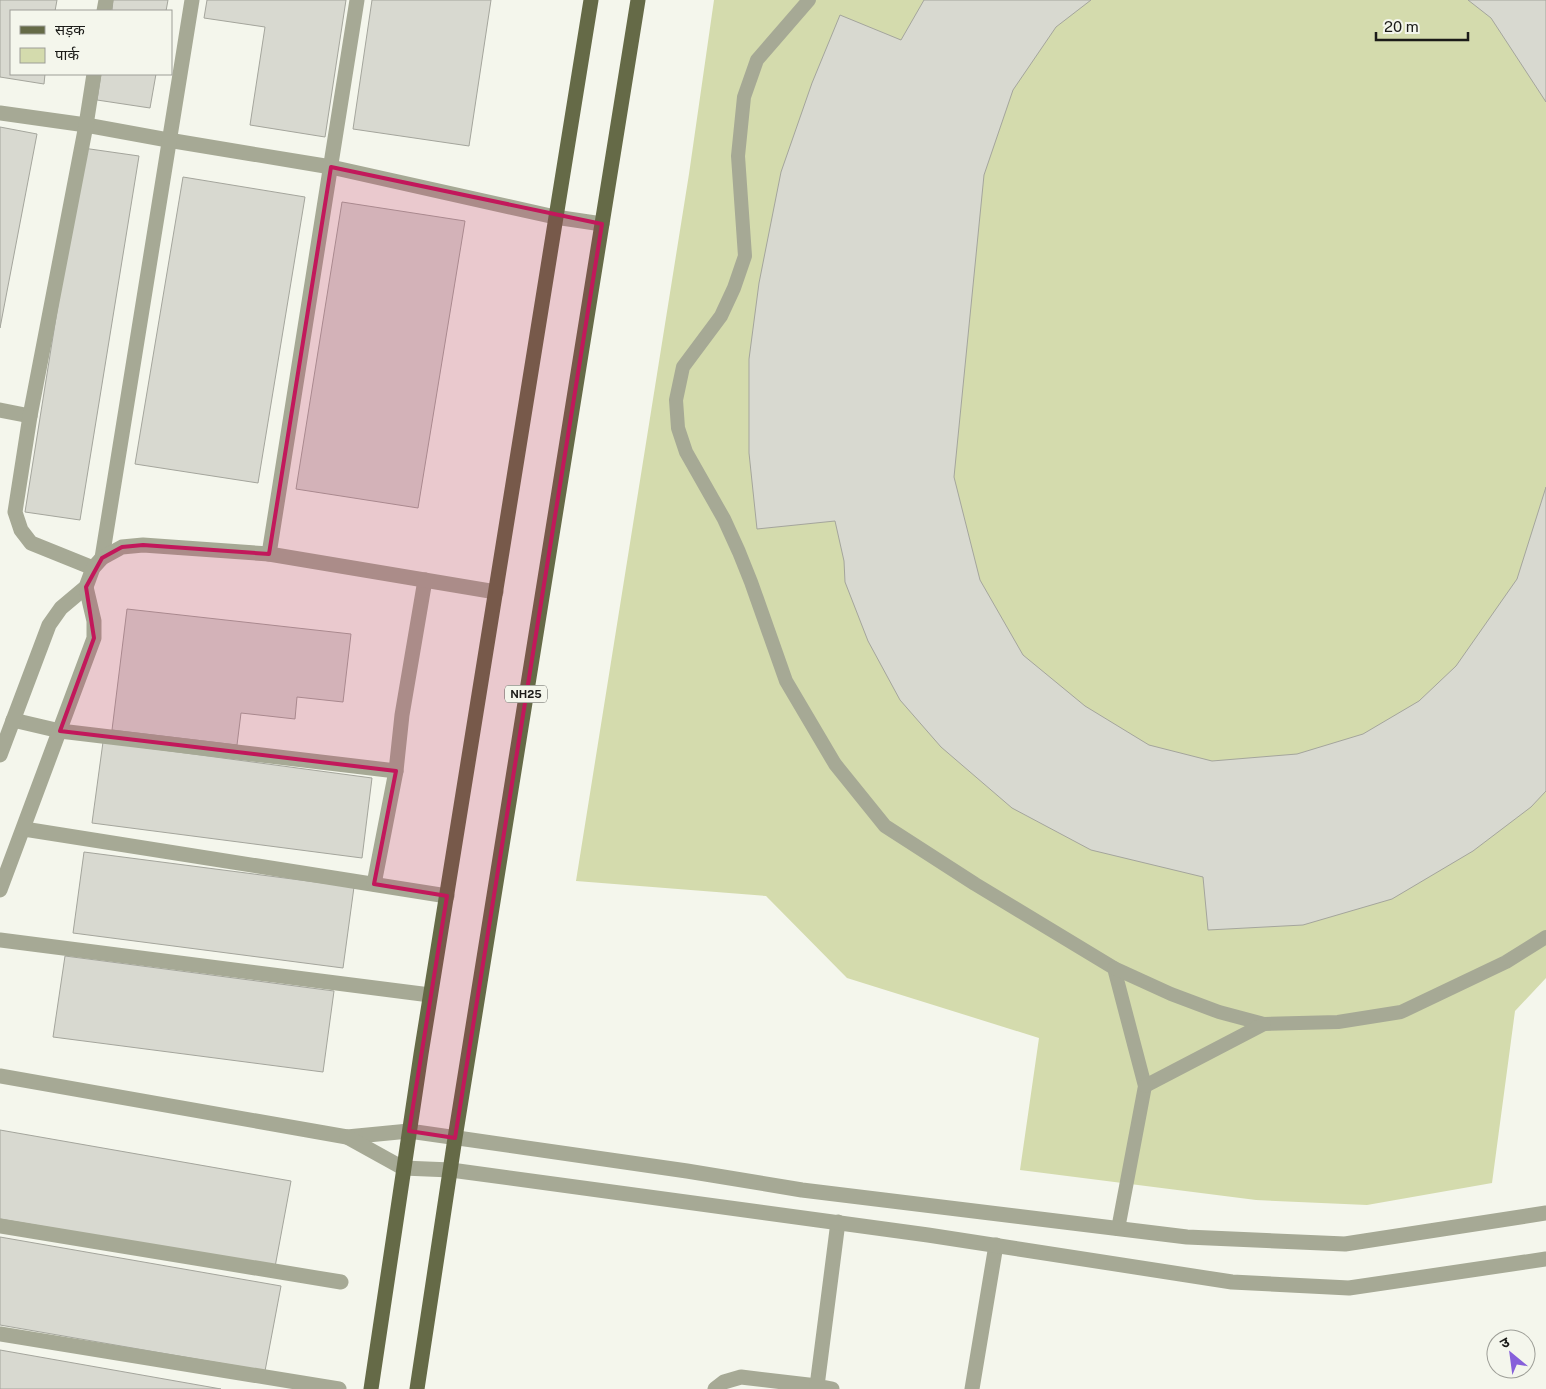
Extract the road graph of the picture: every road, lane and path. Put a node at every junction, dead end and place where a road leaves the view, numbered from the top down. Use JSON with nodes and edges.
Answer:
{"nodes":[{"id":1,"x":192,"y":0,"type":"edge"},
{"id":2,"x":358,"y":0,"type":"edge"},
{"id":3,"x":591,"y":0,"type":"edge"},
{"id":4,"x":638,"y":0,"type":"edge"},
{"id":5,"x":810,"y":0,"type":"edge"},
{"id":6,"x":94,"y":75,"type":"edge"},
{"id":7,"x":0,"y":113,"type":"edge"},
{"id":8,"x":86,"y":124,"type":"junction"},
{"id":9,"x":168,"y":140,"type":"junction"},
{"id":10,"x":331,"y":167,"type":"junction"},
{"id":11,"x":555,"y":217,"type":"junction"},
{"id":12,"x":602,"y":224,"type":"junction"},
{"id":13,"x":0,"y":410,"type":"edge"},
{"id":14,"x":30,"y":416,"type":"junction"},
{"id":15,"x":269,"y":554,"type":"junction"},
{"id":16,"x":97,"y":563,"type":"junction"},
{"id":17,"x":425,"y":580,"type":"junction"},
{"id":18,"x":86,"y":587,"type":"junction"},
{"id":19,"x":496,"y":592,"type":"junction"},
{"id":20,"x":7,"y":718,"type":"edge"},
{"id":21,"x":60,"y":731,"type":"junction"},
{"id":22,"x":0,"y":755,"type":"edge"},
{"id":23,"x":396,"y":771,"type":"junction"},
{"id":24,"x":24,"y":829,"type":"junction"},
{"id":25,"x":374,"y":884,"type":"junction"},
{"id":26,"x":0,"y":890,"type":"edge"},
{"id":27,"x":447,"y":896,"type":"junction"},
{"id":28,"x":1546,"y":937,"type":"edge"},
{"id":29,"x":0,"y":940,"type":"edge"},
{"id":30,"x":1114,"y":968,"type":"junction"},
{"id":31,"x":430,"y":995,"type":"junction"},
{"id":32,"x":1264,"y":1024,"type":"junction"},
{"id":33,"x":0,"y":1076,"type":"edge"},
{"id":34,"x":1145,"y":1086,"type":"junction"},
{"id":35,"x":409,"y":1131,"type":"junction"},
{"id":36,"x":347,"y":1137,"type":"junction"},
{"id":37,"x":455,"y":1138,"type":"junction"},
{"id":38,"x":403,"y":1168,"type":"junction"},
{"id":39,"x":451,"y":1170,"type":"junction"},
{"id":40,"x":1546,"y":1213,"type":"edge"},
{"id":41,"x":838,"y":1222,"type":"junction"},
{"id":42,"x":0,"y":1226,"type":"edge"},
{"id":43,"x":1118,"y":1229,"type":"junction"},
{"id":44,"x":996,"y":1245,"type":"junction"},
{"id":45,"x":1546,"y":1259,"type":"edge"},
{"id":46,"x":341,"y":1282,"type":"dead end"},
{"id":47,"x":0,"y":1334,"type":"edge"},
{"id":48,"x":817,"y":1386,"type":"junction"},
{"id":49,"x":339,"y":1389,"type":"edge"},
{"id":50,"x":371,"y":1389,"type":"edge"},
{"id":51,"x":417,"y":1389,"type":"edge"},
{"id":52,"x":715,"y":1389,"type":"edge"},
{"id":53,"x":832,"y":1389,"type":"edge"},
{"id":54,"x":972,"y":1389,"type":"edge"}],
"edges":[{"from":1,"to":9,"type":"street"},
{"from":2,"to":10,"type":"street"},
{"from":3,"to":11,"type":"main road"},
{"from":4,"to":12,"type":"main road","number":"NH25"},
{"from":5,"to":30,"type":"lane"},
{"from":6,"to":8,"type":"street"},
{"from":7,"to":8,"type":"street"},
{"from":8,"to":9,"type":"street"},
{"from":8,"to":14,"type":"street"},
{"from":9,"to":10,"type":"street"},
{"from":9,"to":16,"type":"street"},
{"from":10,"to":11,"type":"street"},
{"from":10,"to":15,"type":"street"},
{"from":11,"to":12,"type":"street"},
{"from":11,"to":19,"type":"main road"},
{"from":12,"to":37,"type":"main road","number":"NH25"},
{"from":13,"to":14,"type":"street"},
{"from":14,"to":16,"type":"street"},
{"from":15,"to":16,"type":"street"},
{"from":15,"to":17,"type":"street"},
{"from":16,"to":18,"type":"street"},
{"from":17,"to":19,"type":"street"},
{"from":17,"to":23,"type":"street"},
{"from":18,"to":20,"type":"street"},
{"from":18,"to":21,"type":"street"},
{"from":19,"to":27,"type":"main road"},
{"from":20,"to":21,"type":"street"},
{"from":20,"to":22,"type":"street"},
{"from":21,"to":23,"type":"street"},
{"from":21,"to":24,"type":"street"},
{"from":23,"to":25,"type":"street"},
{"from":24,"to":25,"type":"street"},
{"from":24,"to":26,"type":"street"},
{"from":25,"to":27,"type":"street"},
{"from":27,"to":31,"type":"main road"},
{"from":28,"to":32,"type":"lane"},
{"from":29,"to":31,"type":"street"},
{"from":30,"to":32,"type":"lane"},
{"from":30,"to":34,"type":"lane"},
{"from":31,"to":35,"type":"main road"},
{"from":32,"to":34,"type":"lane"},
{"from":33,"to":36,"type":"street"},
{"from":34,"to":43,"type":"lane"},
{"from":35,"to":36,"type":"street"},
{"from":35,"to":37,"type":"street"},
{"from":35,"to":38,"type":"main road"},
{"from":36,"to":38,"type":"street"},
{"from":37,"to":39,"type":"main road","number":"NH25"},
{"from":37,"to":43,"type":"street"},
{"from":38,"to":39,"type":"street"},
{"from":38,"to":50,"type":"main road"},
{"from":39,"to":41,"type":"street"},
{"from":39,"to":51,"type":"main road","number":"NH25"},
{"from":40,"to":43,"type":"street"},
{"from":41,"to":44,"type":"street"},
{"from":41,"to":48,"type":"street"},
{"from":42,"to":46,"type":"street"},
{"from":44,"to":45,"type":"street"},
{"from":44,"to":54,"type":"street"},
{"from":47,"to":49,"type":"street"},
{"from":48,"to":52,"type":"street"},
{"from":48,"to":53,"type":"street"}]}
